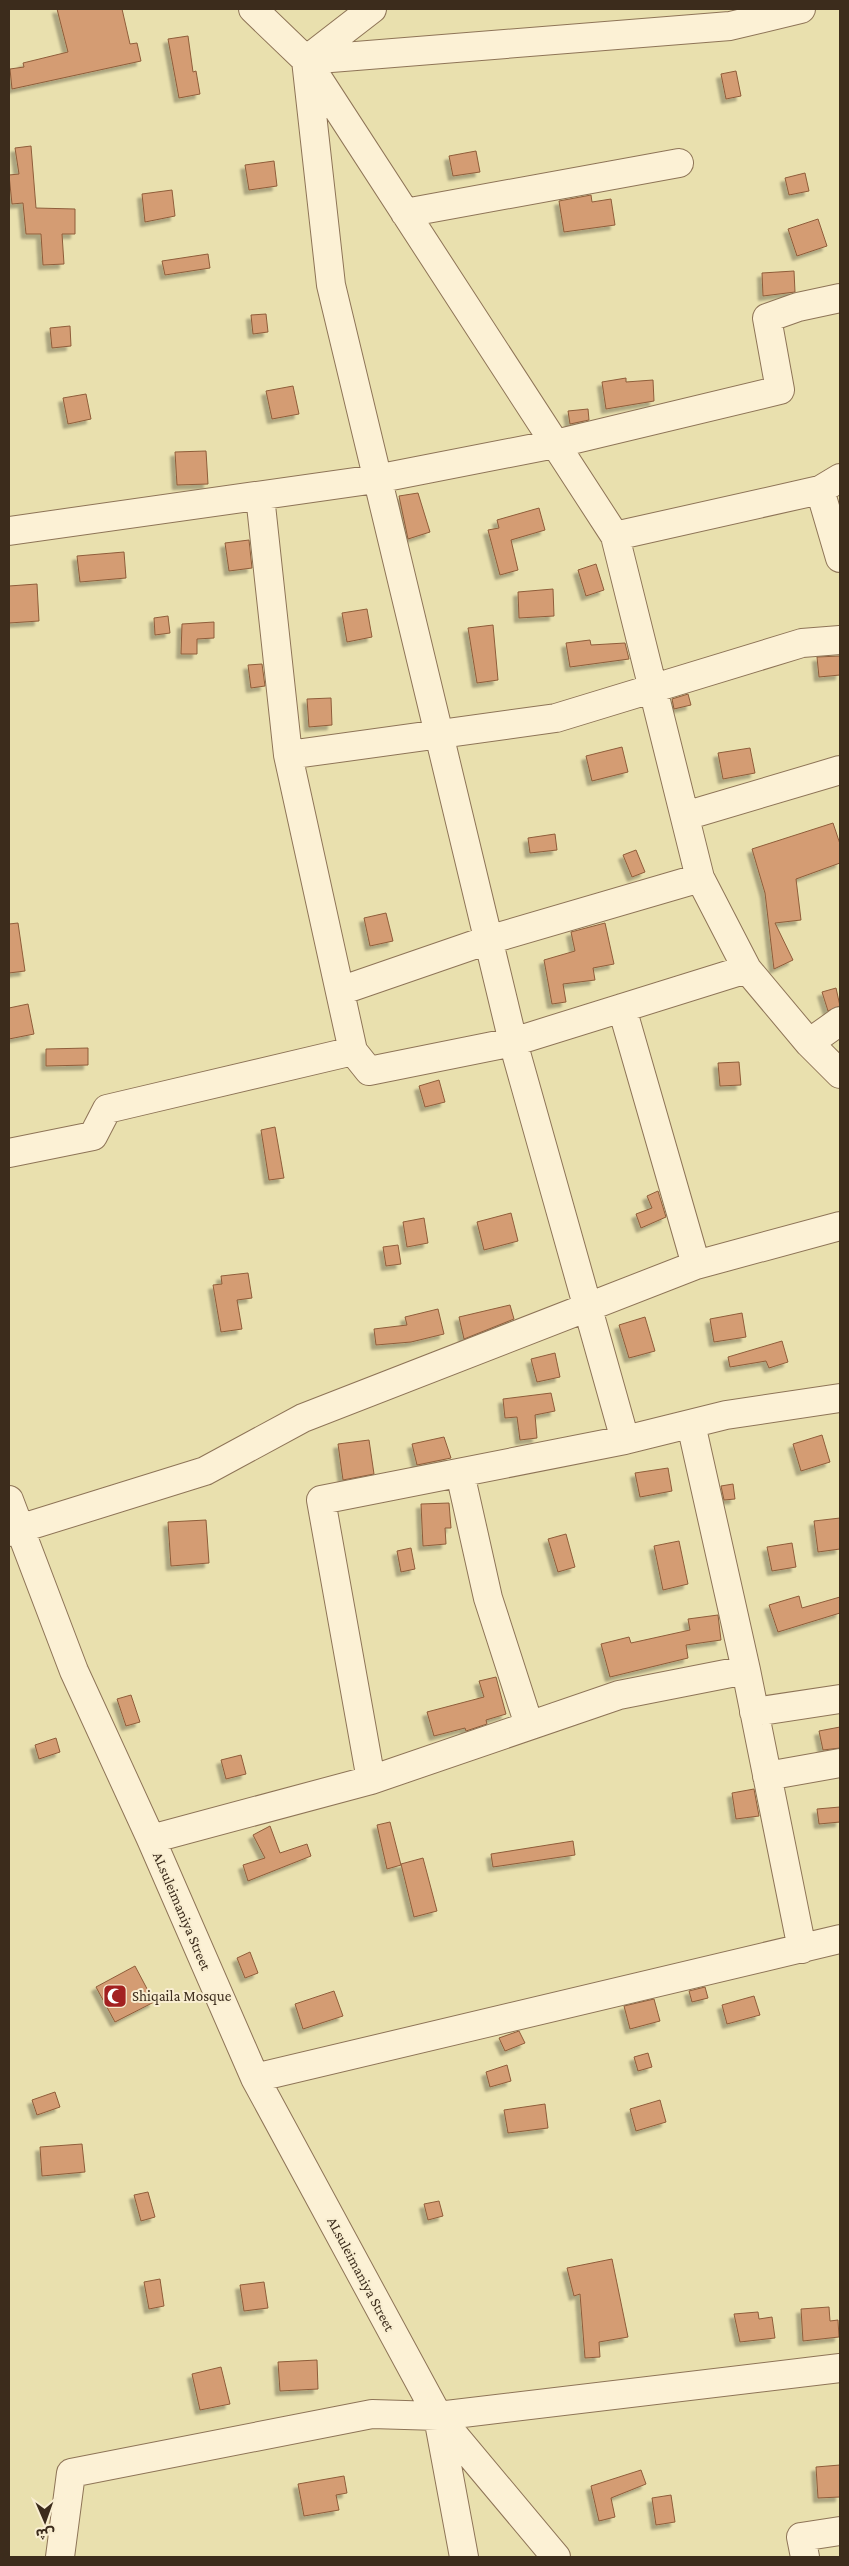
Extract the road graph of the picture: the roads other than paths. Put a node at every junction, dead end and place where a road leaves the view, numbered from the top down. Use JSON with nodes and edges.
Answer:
{"nodes":[{"id":1,"x":252,"y":9,"type":"edge"},
{"id":2,"x":372,"y":9,"type":"edge"},
{"id":3,"x":801,"y":9,"type":"edge"},
{"id":4,"x":306,"y":60,"type":"junction"},
{"id":5,"x":679,"y":163,"type":"dead end"},
{"id":6,"x":405,"y":213,"type":"junction"},
{"id":7,"x":840,"y":298,"type":"edge"},
{"id":8,"x":555,"y":444,"type":"junction"},
{"id":9,"x":376,"y":479,"type":"junction"},
{"id":10,"x":830,"y":484,"type":"edge"},
{"id":11,"x":260,"y":496,"type":"junction"},
{"id":12,"x":9,"y":531,"type":"edge"},
{"id":13,"x":615,"y":536,"type":"junction"},
{"id":14,"x":840,"y":558,"type":"edge"},
{"id":15,"x":840,"y":640,"type":"edge"},
{"id":16,"x":653,"y":688,"type":"junction"},
{"id":17,"x":438,"y":732,"type":"junction"},
{"id":18,"x":288,"y":755,"type":"junction"},
{"id":19,"x":840,"y":770,"type":"edge"},
{"id":20,"x":685,"y":816,"type":"junction"},
{"id":21,"x":700,"y":878,"type":"junction"},
{"id":22,"x":488,"y":940,"type":"junction"},
{"id":23,"x":747,"y":969,"type":"junction"},
{"id":24,"x":340,"y":991,"type":"junction"},
{"id":25,"x":622,"y":1008,"type":"junction"},
{"id":26,"x":840,"y":1022,"type":"edge"},
{"id":27,"x":513,"y":1042,"type":"junction"},
{"id":28,"x":809,"y":1043,"type":"junction"},
{"id":29,"x":353,"y":1051,"type":"junction"},
{"id":30,"x":840,"y":1074,"type":"edge"},
{"id":31,"x":9,"y":1153,"type":"edge"},
{"id":32,"x":840,"y":1226,"type":"edge"},
{"id":33,"x":696,"y":1265,"type":"junction"},
{"id":34,"x":587,"y":1307,"type":"junction"},
{"id":35,"x":840,"y":1398,"type":"edge"},
{"id":36,"x":691,"y":1424,"type":"junction"},
{"id":37,"x":625,"y":1440,"type":"junction"},
{"id":38,"x":460,"y":1472,"type":"junction"},
{"id":39,"x":9,"y":1500,"type":"edge"},
{"id":40,"x":14,"y":1531,"type":"edge"},
{"id":41,"x":746,"y":1670,"type":"junction"},
{"id":42,"x":840,"y":1699,"type":"edge"},
{"id":43,"x":754,"y":1712,"type":"junction"},
{"id":44,"x":530,"y":1725,"type":"junction"},
{"id":45,"x":840,"y":1763,"type":"edge"},
{"id":46,"x":767,"y":1776,"type":"junction"},
{"id":47,"x":370,"y":1780,"type":"junction"},
{"id":48,"x":152,"y":1840,"type":"junction"},
{"id":49,"x":840,"y":1940,"type":"edge"},
{"id":50,"x":802,"y":1949,"type":"junction"},
{"id":51,"x":254,"y":2078,"type":"junction"},
{"id":52,"x":840,"y":2368,"type":"edge"},
{"id":53,"x":438,"y":2416,"type":"junction"},
{"id":54,"x":840,"y":2531,"type":"edge"},
{"id":55,"x":60,"y":2557,"type":"edge"},
{"id":56,"x":464,"y":2557,"type":"edge"},
{"id":57,"x":556,"y":2557,"type":"edge"},
{"id":58,"x":805,"y":2557,"type":"edge"}],
"edges":[{"from":1,"to":4,"type":"street"},
{"from":2,"to":4,"type":"street"},
{"from":3,"to":4,"type":"street"},
{"from":4,"to":6,"type":"street"},
{"from":4,"to":9,"type":"street"},
{"from":5,"to":6,"type":"street"},
{"from":6,"to":8,"type":"street"},
{"from":7,"to":8,"type":"street"},
{"from":8,"to":9,"type":"street"},
{"from":8,"to":13,"type":"street"},
{"from":9,"to":11,"type":"street"},
{"from":9,"to":17,"type":"street"},
{"from":10,"to":13,"type":"street"},
{"from":10,"to":14,"type":"street"},
{"from":11,"to":12,"type":"street"},
{"from":11,"to":18,"type":"street"},
{"from":13,"to":16,"type":"street"},
{"from":15,"to":16,"type":"street"},
{"from":16,"to":17,"type":"street"},
{"from":16,"to":20,"type":"street"},
{"from":17,"to":18,"type":"street"},
{"from":17,"to":22,"type":"street"},
{"from":18,"to":24,"type":"street"},
{"from":19,"to":20,"type":"street"},
{"from":20,"to":21,"type":"street"},
{"from":21,"to":22,"type":"street"},
{"from":21,"to":23,"type":"street"},
{"from":22,"to":24,"type":"street"},
{"from":22,"to":27,"type":"street"},
{"from":23,"to":25,"type":"street"},
{"from":23,"to":28,"type":"street"},
{"from":24,"to":29,"type":"street"},
{"from":25,"to":27,"type":"street"},
{"from":25,"to":33,"type":"street"},
{"from":26,"to":28,"type":"street"},
{"from":27,"to":29,"type":"street"},
{"from":27,"to":34,"type":"street"},
{"from":28,"to":30,"type":"street"},
{"from":29,"to":31,"type":"street"},
{"from":32,"to":33,"type":"street"},
{"from":33,"to":34,"type":"street"},
{"from":34,"to":37,"type":"street"},
{"from":34,"to":40,"type":"street"},
{"from":35,"to":36,"type":"street"},
{"from":36,"to":37,"type":"street"},
{"from":36,"to":41,"type":"street"},
{"from":37,"to":38,"type":"street"},
{"from":38,"to":44,"type":"street"},
{"from":38,"to":47,"type":"street"},
{"from":39,"to":40,"type":"street","name":"ALsuleimaniya Street"},
{"from":40,"to":48,"type":"street","name":"ALsuleimaniya Street"},
{"from":41,"to":43,"type":"street"},
{"from":41,"to":44,"type":"street"},
{"from":42,"to":43,"type":"street"},
{"from":43,"to":46,"type":"street"},
{"from":44,"to":47,"type":"street"},
{"from":45,"to":46,"type":"street"},
{"from":46,"to":50,"type":"street"},
{"from":47,"to":48,"type":"street"},
{"from":48,"to":51,"type":"street","name":"ALsuleimaniya Street"},
{"from":49,"to":50,"type":"street"},
{"from":50,"to":51,"type":"street"},
{"from":51,"to":53,"type":"street","name":"ALsuleimaniya Street"},
{"from":52,"to":53,"type":"street"},
{"from":53,"to":55,"type":"street"},
{"from":53,"to":56,"type":"street"},
{"from":53,"to":57,"type":"street"},
{"from":54,"to":58,"type":"street"}]}
